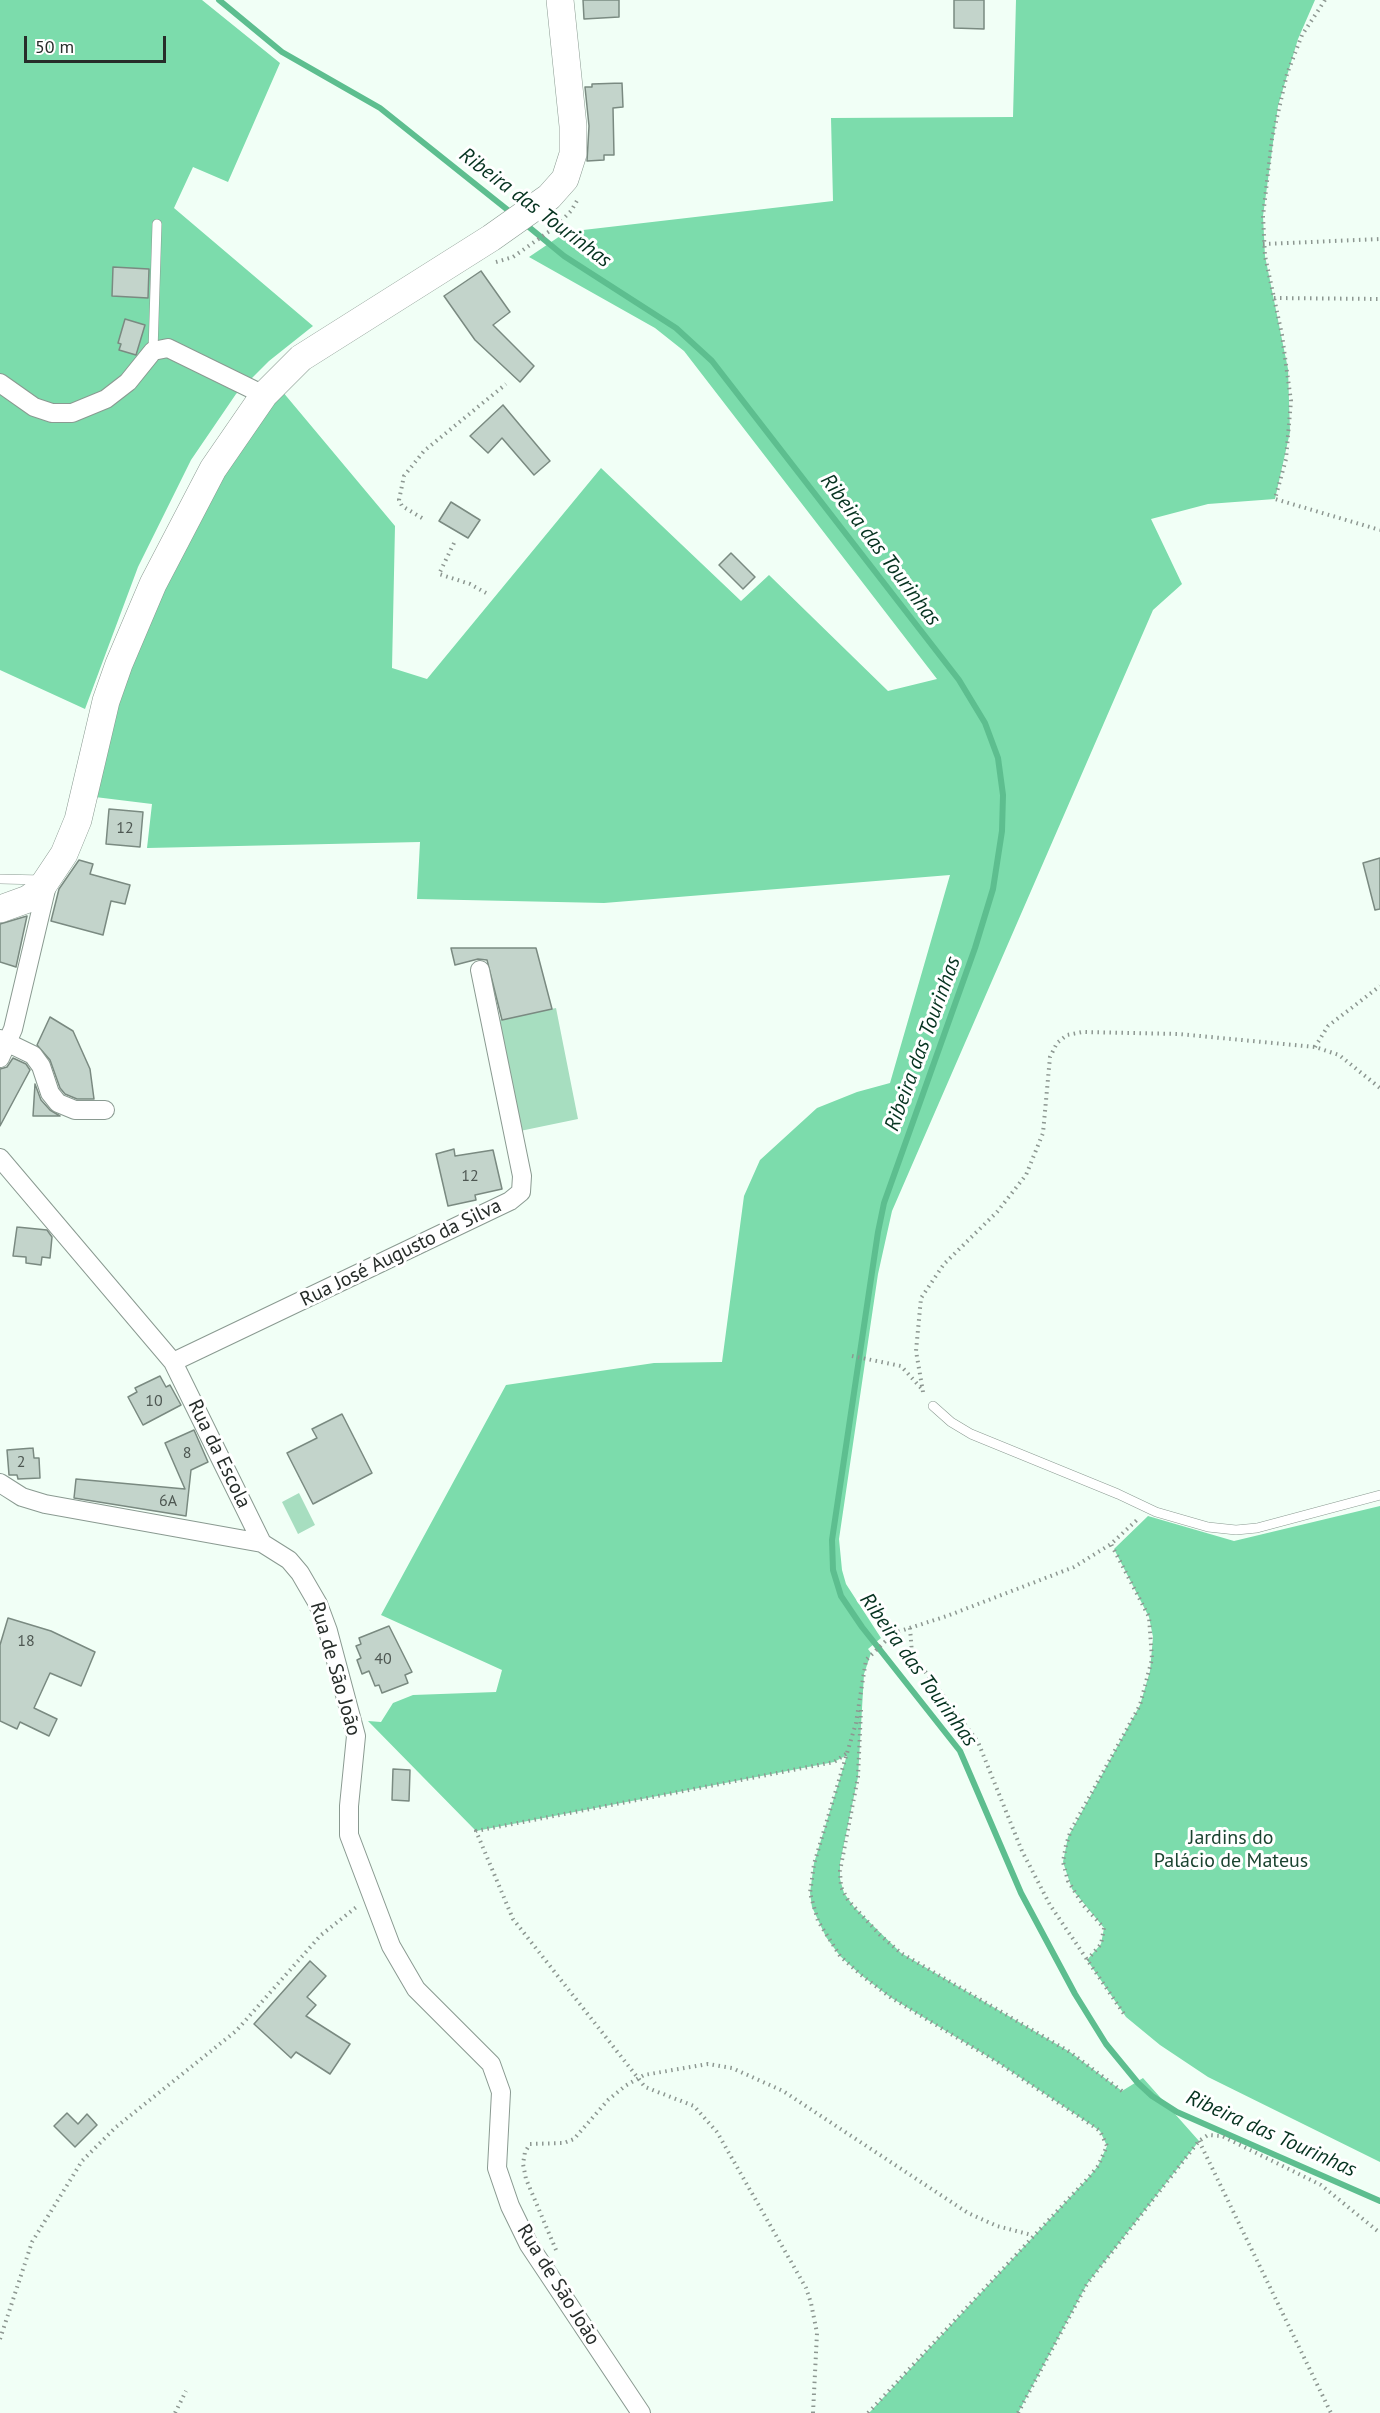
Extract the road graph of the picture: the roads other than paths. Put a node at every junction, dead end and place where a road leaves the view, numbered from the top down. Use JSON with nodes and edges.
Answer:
{"nodes":[{"id":1,"x":560,"y":0,"type":"edge"},
{"id":2,"x":157,"y":224,"type":"dead end"},
{"id":3,"x":153,"y":351,"type":"junction"},
{"id":4,"x":0,"y":383,"type":"edge"},
{"id":5,"x":264,"y":395,"type":"junction"},
{"id":6,"x":0,"y":879,"type":"edge"},
{"id":7,"x":48,"y":881,"type":"junction"},
{"id":8,"x":0,"y":909,"type":"edge"},
{"id":9,"x":480,"y":970,"type":"dead end"},
{"id":10,"x":3,"y":1047,"type":"edge"},
{"id":11,"x":105,"y":1110,"type":"dead end"},
{"id":12,"x":0,"y":1158,"type":"edge"},
{"id":13,"x":173,"y":1362,"type":"junction"},
{"id":14,"x":933,"y":1406,"type":"road end"},
{"id":15,"x":0,"y":1483,"type":"edge"},
{"id":16,"x":1380,"y":1495,"type":"edge"},
{"id":17,"x":262,"y":1543,"type":"junction"},
{"id":18,"x":641,"y":2413,"type":"edge"}],
"edges":[{"from":1,"to":5,"type":"street"},
{"from":2,"to":3,"type":"lane"},
{"from":3,"to":4,"type":"street"},
{"from":3,"to":5,"type":"street"},
{"from":5,"to":7,"type":"street"},
{"from":6,"to":7,"type":"lane"},
{"from":7,"to":8,"type":"street"},
{"from":7,"to":10,"type":"street"},
{"from":9,"to":13,"type":"street","name":"Rua José Augusto da Silva"},
{"from":10,"to":11,"type":"street"},
{"from":12,"to":13,"type":"street","name":"Rua da Escola"},
{"from":13,"to":17,"type":"street","name":"Rua da Escola"},
{"from":14,"to":16,"type":"lane"},
{"from":15,"to":17,"type":"street","name":"Rua da Escola"},
{"from":17,"to":18,"type":"street","name":"Rua de São João"}]}
